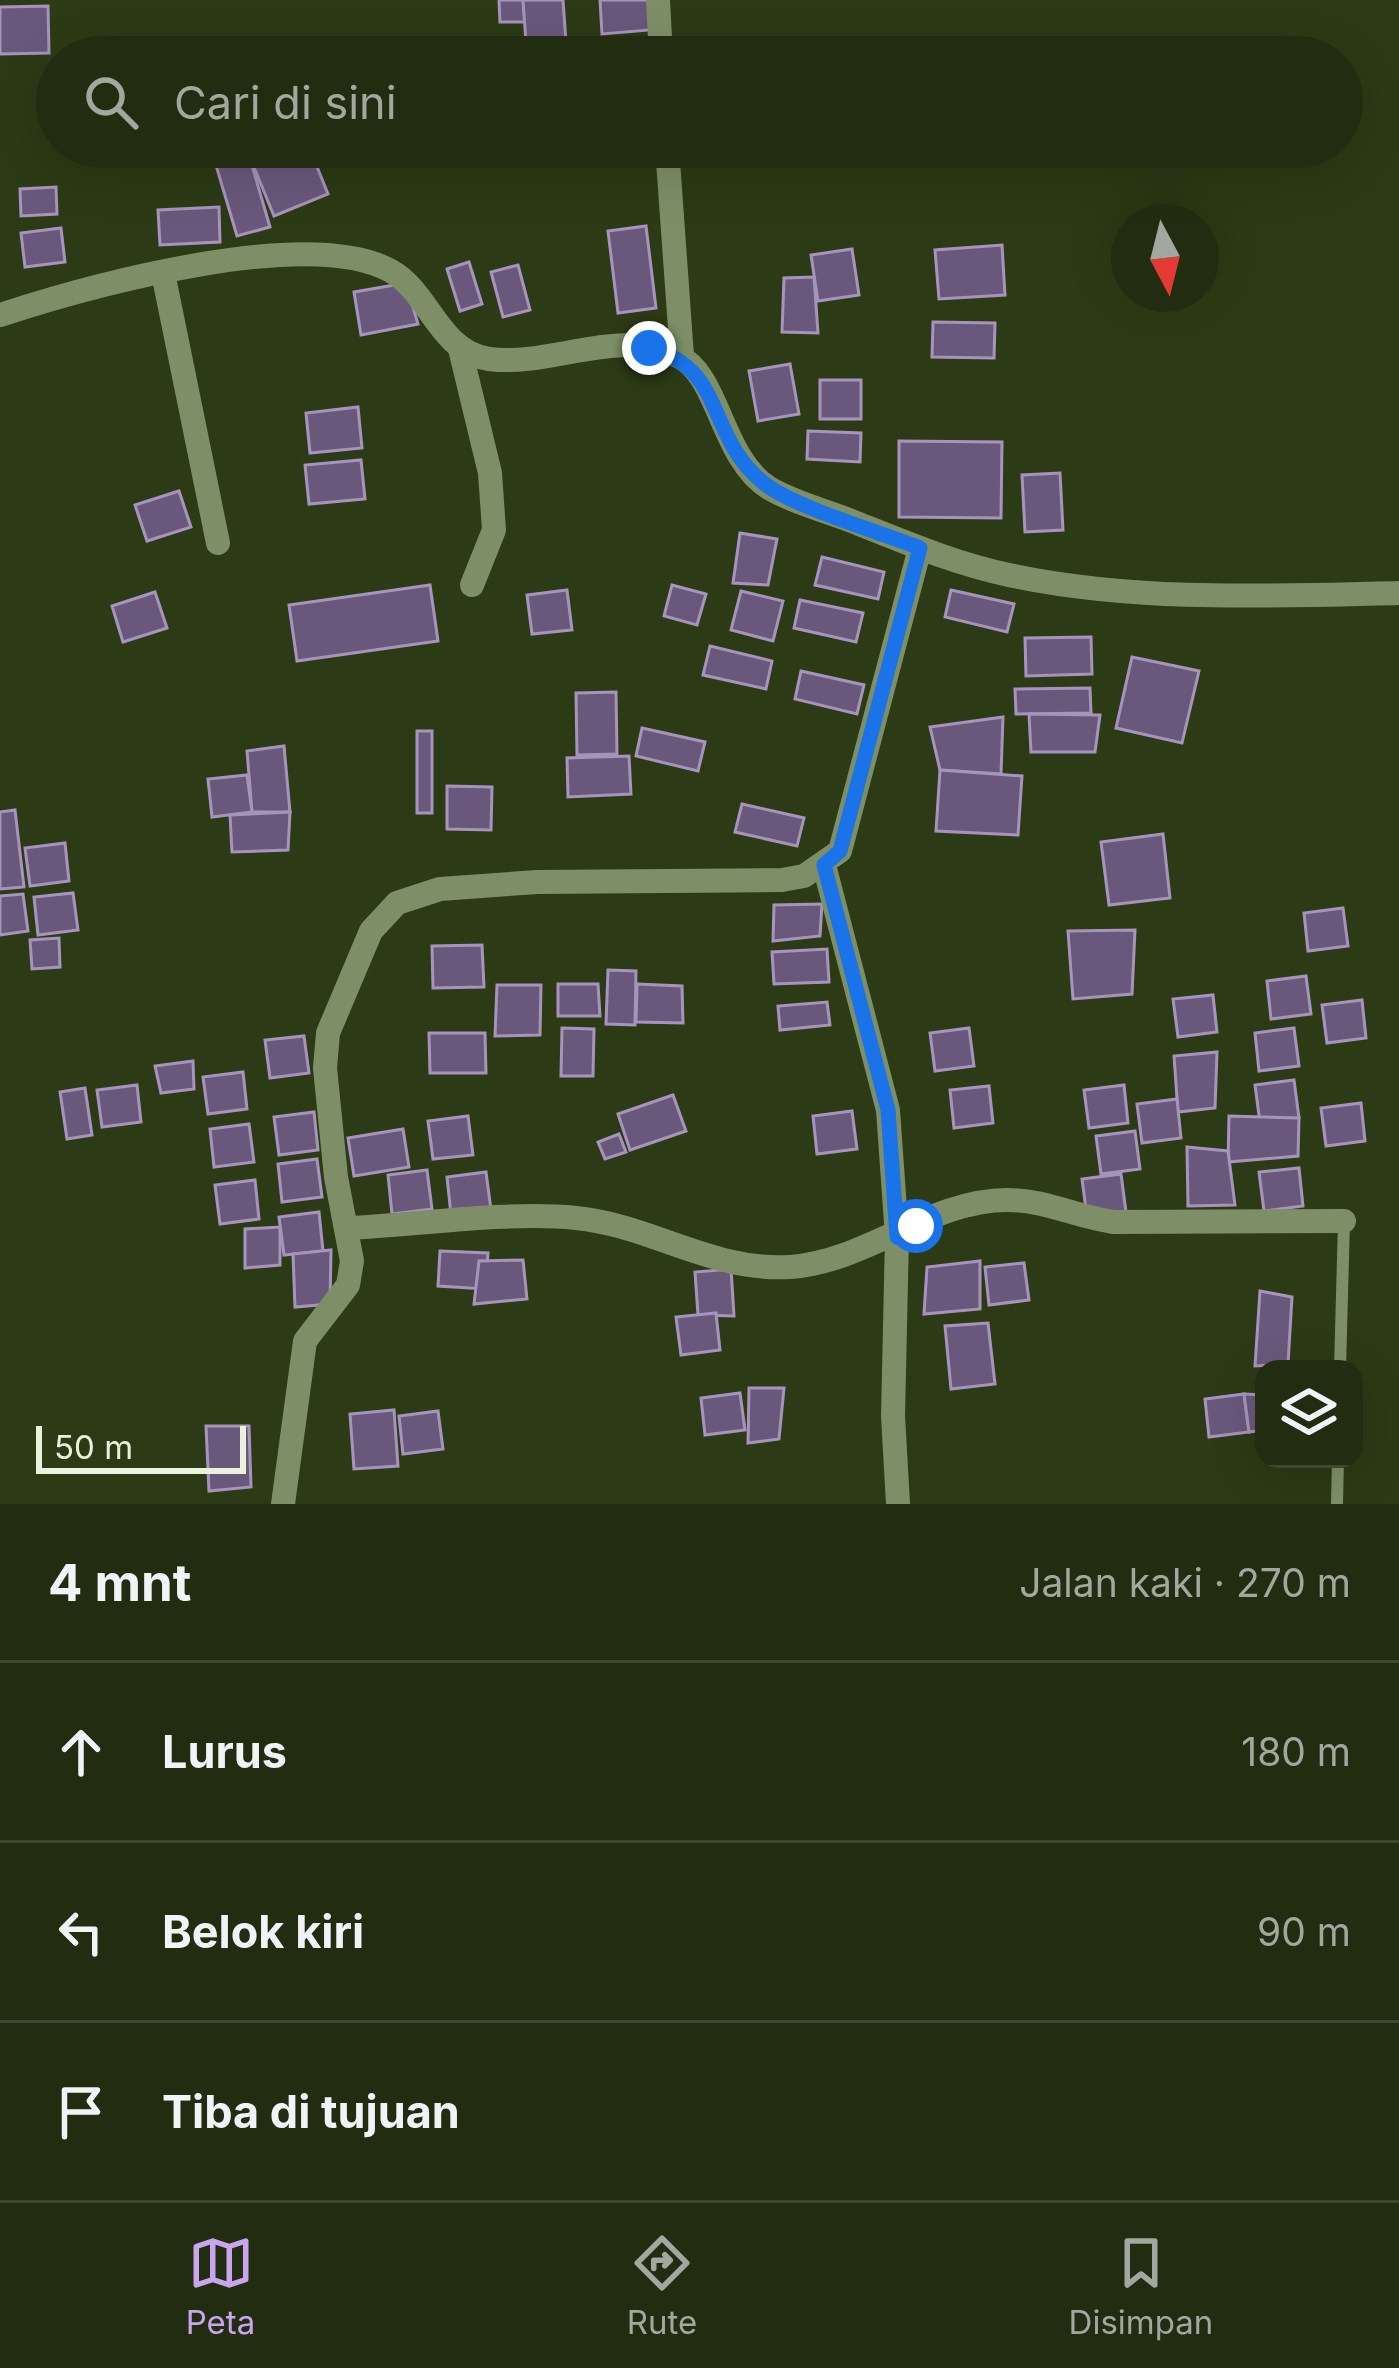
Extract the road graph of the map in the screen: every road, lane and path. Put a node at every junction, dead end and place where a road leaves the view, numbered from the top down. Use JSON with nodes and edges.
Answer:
{"nodes":[{"id":1,"x":658,"y":0,"type":"edge"},
{"id":2,"x":661,"y":36,"type":"edge"},
{"id":3,"x":669,"y":168,"type":"edge"},
{"id":4,"x":163,"y":273,"type":"junction"},
{"id":5,"x":0,"y":315,"type":"edge"},
{"id":6,"x":460,"y":349,"type":"junction"},
{"id":7,"x":682,"y":356,"type":"junction"},
{"id":8,"x":218,"y":543,"type":"dead end"},
{"id":9,"x":920,"y":548,"type":"junction"},
{"id":10,"x":472,"y":585,"type":"dead end"},
{"id":11,"x":1399,"y":593,"type":"edge"},
{"id":12,"x":824,"y":865,"type":"junction"},
{"id":13,"x":1344,"y":1221,"type":"joint"},
{"id":14,"x":347,"y":1228,"type":"junction"},
{"id":15,"x":897,"y":1237,"type":"junction"},
{"id":16,"x":1340,"y":1360,"type":"edge"},
{"id":17,"x":1338,"y":1468,"type":"edge"},
{"id":18,"x":283,"y":1504,"type":"edge"},
{"id":19,"x":898,"y":1504,"type":"edge"},
{"id":20,"x":1337,"y":1504,"type":"edge"}],
"edges":[{"from":1,"to":2,"type":"street"},
{"from":3,"to":7,"type":"street"},
{"from":4,"to":5,"type":"street"},
{"from":4,"to":6,"type":"street"},
{"from":4,"to":8,"type":"street"},
{"from":6,"to":7,"type":"street"},
{"from":6,"to":10,"type":"street"},
{"from":7,"to":9,"type":"street"},
{"from":9,"to":11,"type":"street"},
{"from":9,"to":12,"type":"street"},
{"from":12,"to":14,"type":"street"},
{"from":12,"to":15,"type":"street"},
{"from":13,"to":15,"type":"street"},
{"from":13,"to":16,"type":"lane"},
{"from":14,"to":15,"type":"street"},
{"from":14,"to":18,"type":"street"},
{"from":15,"to":19,"type":"street"},
{"from":17,"to":20,"type":"lane"}]}
